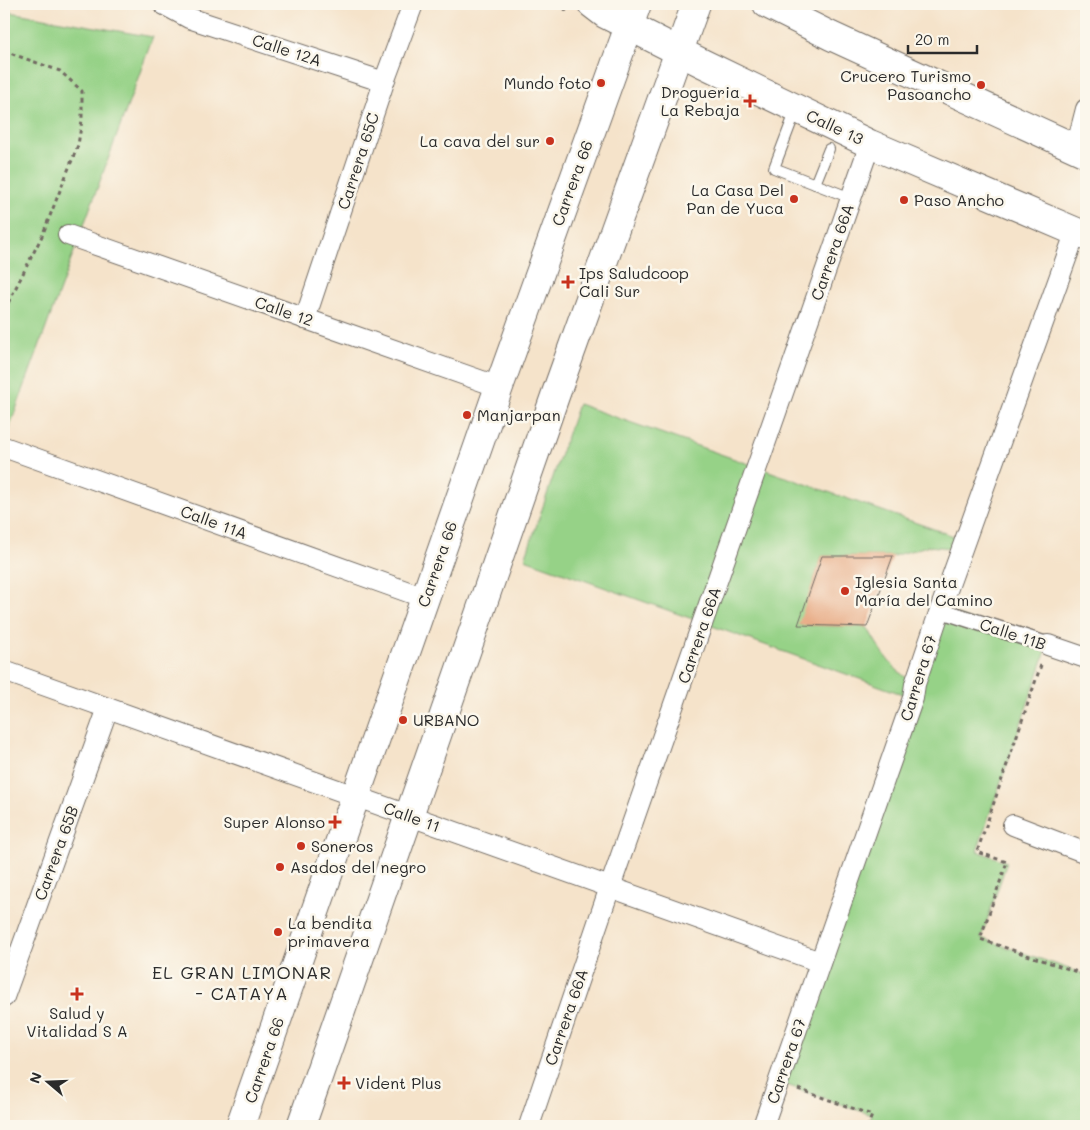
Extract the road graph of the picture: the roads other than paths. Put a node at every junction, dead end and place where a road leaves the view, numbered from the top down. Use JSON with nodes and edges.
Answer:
{"nodes":[{"id":1,"x":162,"y":4,"type":"edge"},
{"id":2,"x":413,"y":4,"type":"edge"},
{"id":3,"x":592,"y":4,"type":"edge"},
{"id":4,"x":696,"y":4,"type":"edge"},
{"id":5,"x":767,"y":4,"type":"edge"},
{"id":6,"x":796,"y":4,"type":"edge"},
{"id":7,"x":633,"y":14,"type":"edge"},
{"id":8,"x":831,"y":36,"type":"junction"},
{"id":9,"x":679,"y":50,"type":"junction"},
{"id":10,"x":384,"y":82,"type":"junction"},
{"id":11,"x":797,"y":109,"type":"junction"},
{"id":12,"x":1086,"y":109,"type":"edge"},
{"id":13,"x":870,"y":144,"type":"junction"},
{"id":14,"x":829,"y":149,"type":"dead end"},
{"id":15,"x":1081,"y":150,"type":"edge"},
{"id":16,"x":815,"y":184,"type":"junction"},
{"id":17,"x":851,"y":198,"type":"junction"},
{"id":18,"x":1081,"y":234,"type":"edge"},
{"id":19,"x":68,"y":235,"type":"dead end"},
{"id":20,"x":305,"y":319,"type":"junction"},
{"id":21,"x":499,"y":387,"type":"junction"},
{"id":22,"x":4,"y":447,"type":"edge"},
{"id":23,"x":425,"y":598,"type":"junction"},
{"id":24,"x":940,"y":610,"type":"junction"},
{"id":25,"x":1048,"y":645,"type":"joint"},
{"id":26,"x":1086,"y":658,"type":"edge"},
{"id":27,"x":4,"y":671,"type":"edge"},
{"id":28,"x":108,"y":708,"type":"junction"},
{"id":29,"x":356,"y":796,"type":"junction"},
{"id":30,"x":409,"y":816,"type":"junction"},
{"id":31,"x":1013,"y":826,"type":"dead end"},
{"id":32,"x":1086,"y":852,"type":"edge"},
{"id":33,"x":610,"y":887,"type":"junction"},
{"id":34,"x":820,"y":962,"type":"junction"},
{"id":35,"x":4,"y":997,"type":"edge"},
{"id":36,"x":240,"y":1126,"type":"edge"},
{"id":37,"x":301,"y":1126,"type":"edge"},
{"id":38,"x":529,"y":1126,"type":"edge"},
{"id":39,"x":763,"y":1126,"type":"edge"}],
"edges":[{"from":1,"to":10,"type":"street","name":"Calle 12A"},
{"from":2,"to":10,"type":"street","name":"Carrera 65C"},
{"from":3,"to":7,"type":"main road","name":"Calle 13"},
{"from":4,"to":9,"type":"main road"},
{"from":5,"to":8,"type":"main road"},
{"from":6,"to":8,"type":"main road"},
{"from":7,"to":9,"type":"main road","name":"Calle 13"},
{"from":7,"to":21,"type":"main road","name":"Carrera 66"},
{"from":8,"to":15,"type":"main road"},
{"from":9,"to":11,"type":"main road","name":"Calle 13"},
{"from":9,"to":30,"type":"main road"},
{"from":10,"to":20,"type":"street","name":"Carrera 65C"},
{"from":11,"to":13,"type":"main road","name":"Calle 13"},
{"from":11,"to":16,"type":"lane"},
{"from":12,"to":15,"type":"street"},
{"from":13,"to":17,"type":"street","name":"Carrera 66A"},
{"from":13,"to":18,"type":"main road","name":"Calle 13"},
{"from":14,"to":16,"type":"lane"},
{"from":16,"to":17,"type":"lane"},
{"from":17,"to":33,"type":"street","name":"Carrera 66A"},
{"from":18,"to":24,"type":"street","name":"Carrera 67"},
{"from":19,"to":20,"type":"street","name":"Calle 12"},
{"from":20,"to":21,"type":"street","name":"Calle 12"},
{"from":21,"to":23,"type":"main road","name":"Carrera 66"},
{"from":22,"to":23,"type":"street","name":"Calle 11A"},
{"from":23,"to":29,"type":"main road","name":"Carrera 66"},
{"from":24,"to":25,"type":"street","name":"Calle 11B"},
{"from":24,"to":34,"type":"street","name":"Carrera 67"},
{"from":25,"to":26,"type":"street","name":"Calle 11B"},
{"from":27,"to":28,"type":"street","name":"Calle 11"},
{"from":28,"to":29,"type":"street","name":"Calle 11"},
{"from":28,"to":35,"type":"street","name":"Carrera 65B"},
{"from":29,"to":30,"type":"street","name":"Calle 11"},
{"from":29,"to":36,"type":"main road","name":"Carrera 66"},
{"from":30,"to":33,"type":"street","name":"Calle 11"},
{"from":30,"to":37,"type":"main road"},
{"from":31,"to":32,"type":"street"},
{"from":33,"to":34,"type":"street","name":"Calle 11"},
{"from":33,"to":38,"type":"street","name":"Carrera 66A"},
{"from":34,"to":39,"type":"street","name":"Carrera 67"}]}
